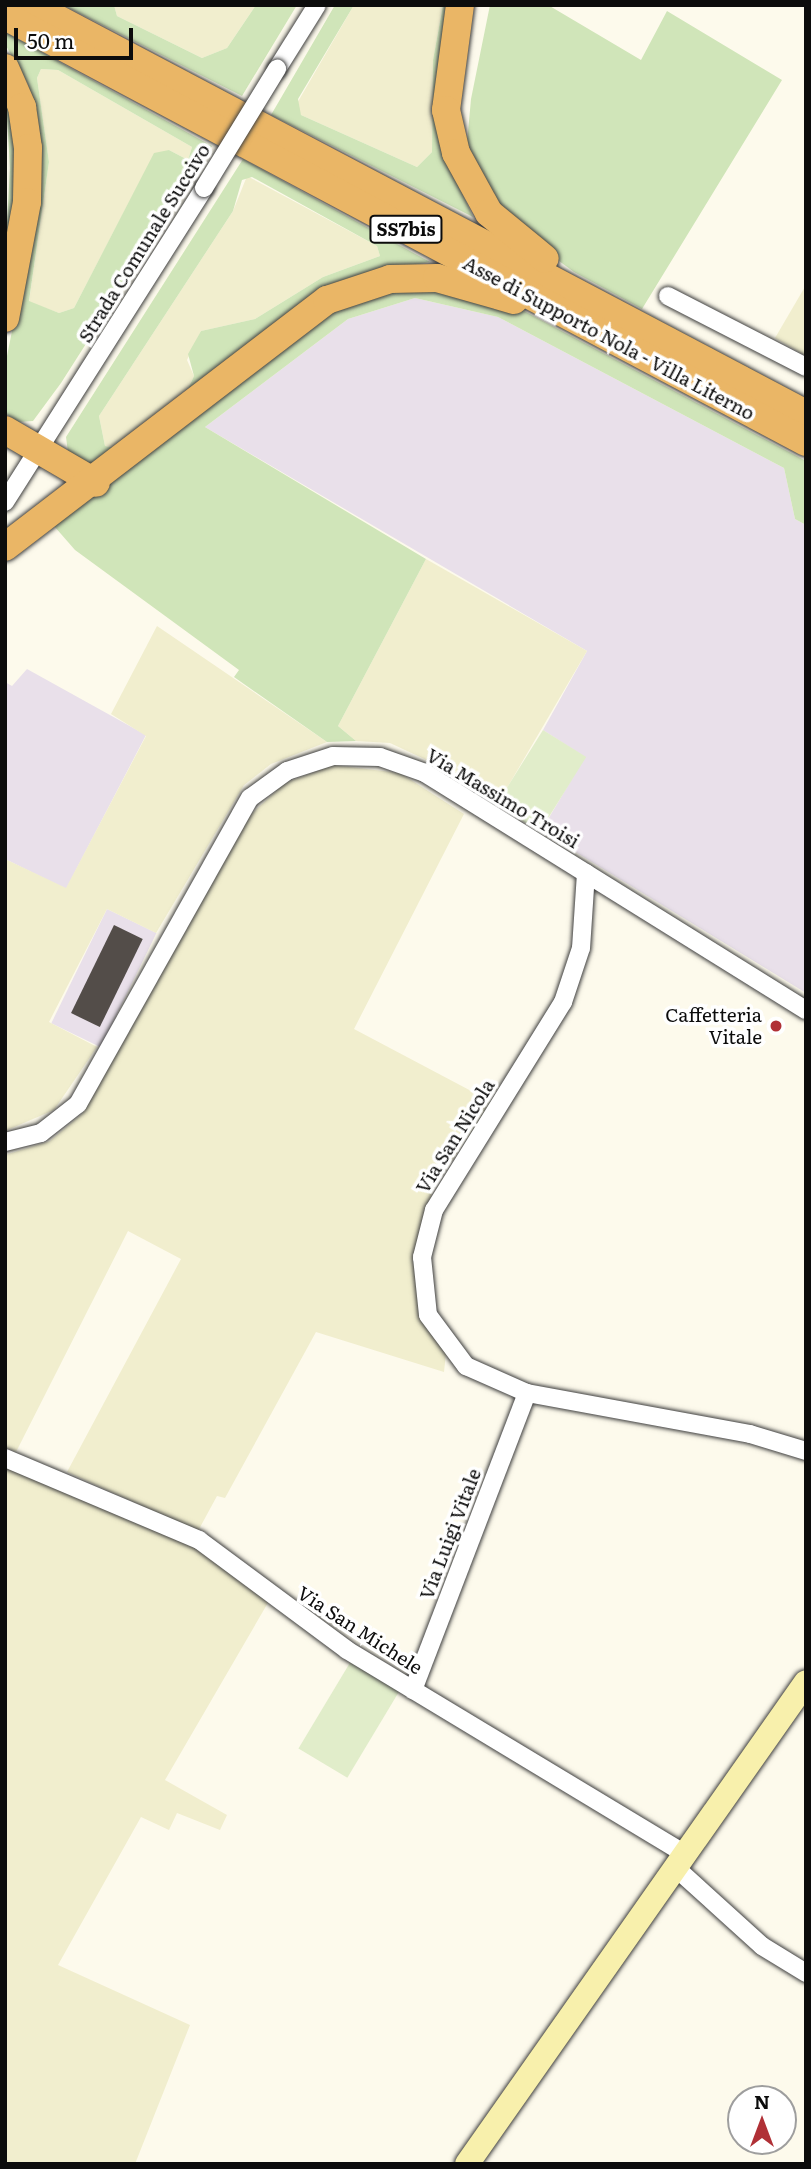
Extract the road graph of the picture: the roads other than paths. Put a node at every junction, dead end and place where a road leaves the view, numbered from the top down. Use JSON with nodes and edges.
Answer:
{"nodes":[{"id":1,"x":31,"y":5,"type":"edge"},
{"id":2,"x":317,"y":5,"type":"edge"},
{"id":3,"x":460,"y":5,"type":"edge"},
{"id":4,"x":5,"y":16,"type":"edge"},
{"id":5,"x":5,"y":68,"type":"edge"},
{"id":6,"x":668,"y":296,"type":"dead end"},
{"id":7,"x":617,"y":313,"type":"junction"},
{"id":8,"x":570,"y":316,"type":"junction"},
{"id":9,"x":5,"y":318,"type":"edge"},
{"id":10,"x":806,"y":367,"type":"edge"},
{"id":11,"x":806,"y":414,"type":"edge"},
{"id":12,"x":5,"y":430,"type":"edge"},
{"id":13,"x":806,"y":442,"type":"edge"},
{"id":14,"x":40,"y":447,"type":"junction"},
{"id":15,"x":96,"y":483,"type":"junction"},
{"id":16,"x":5,"y":502,"type":"edge"},
{"id":17,"x":5,"y":547,"type":"edge"},
{"id":18,"x":586,"y":873,"type":"junction"},
{"id":19,"x":806,"y":1010,"type":"edge"},
{"id":20,"x":5,"y":1142,"type":"edge"},
{"id":21,"x":527,"y":1393,"type":"junction"},
{"id":22,"x":806,"y":1451,"type":"edge"},
{"id":23,"x":5,"y":1458,"type":"edge"},
{"id":24,"x":806,"y":1682,"type":"edge"},
{"id":25,"x":413,"y":1690,"type":"junction"},
{"id":26,"x":681,"y":1861,"type":"junction"},
{"id":27,"x":806,"y":1973,"type":"edge"},
{"id":28,"x":467,"y":2164,"type":"edge"}],
"edges":[{"from":1,"to":7,"type":"highway","name":"Asse di Supporto Nola - Villa Literno","number":"SS7bis"},
{"from":2,"to":14,"type":"street","name":"Strada Comunale Succivo","bridge":true},
{"from":3,"to":7,"type":"highway"},
{"from":4,"to":8,"type":"highway","name":"Asse di Supporto Nola - Villa Literno","number":"SS7bis"},
{"from":5,"to":9,"type":"highway"},
{"from":6,"to":10,"type":"street"},
{"from":7,"to":11,"type":"highway","name":"Asse di Supporto Nola - Villa Literno","number":"SS7bis"},
{"from":8,"to":13,"type":"highway","name":"Asse di Supporto Nola - Villa Literno","number":"SS7bis"},
{"from":8,"to":15,"type":"highway"},
{"from":12,"to":14,"type":"highway"},
{"from":14,"to":15,"type":"highway"},
{"from":14,"to":16,"type":"street","name":"Strada Comunale Succivo"},
{"from":15,"to":17,"type":"highway"},
{"from":18,"to":19,"type":"street","name":"Via Massimo Troisi"},
{"from":18,"to":20,"type":"street","name":"Via Massimo Troisi"},
{"from":18,"to":21,"type":"street","name":"Via San Nicola"},
{"from":21,"to":22,"type":"street","name":"Via San Nicola"},
{"from":21,"to":25,"type":"street","name":"Via Luigi Vitale"},
{"from":23,"to":25,"type":"street","name":"Via San Michele"},
{"from":24,"to":26,"type":"main road"},
{"from":25,"to":26,"type":"street","name":"Via San Michele"},
{"from":26,"to":27,"type":"street","name":"Via San Michele"},
{"from":26,"to":28,"type":"main road"}]}
